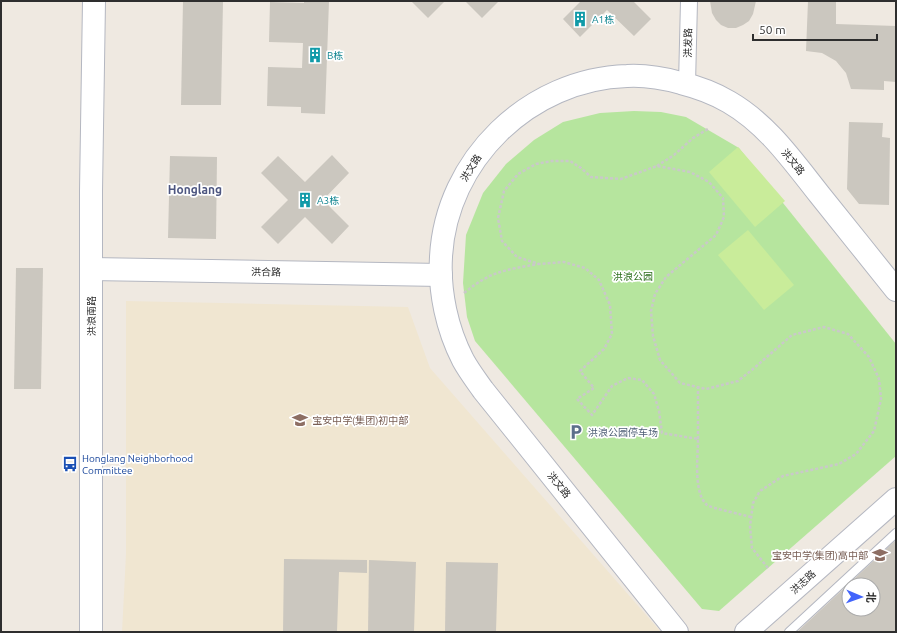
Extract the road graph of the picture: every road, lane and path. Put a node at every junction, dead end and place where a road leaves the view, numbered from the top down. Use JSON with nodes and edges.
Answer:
{"nodes":[{"id":1,"x":94,"y":1,"type":"edge"},
{"id":2,"x":688,"y":1,"type":"edge"},
{"id":3,"x":687,"y":84,"type":"junction"},
{"id":4,"x":708,"y":129,"type":"dead end"},
{"id":5,"x":657,"y":166,"type":"junction"},
{"id":6,"x":538,"y":264,"type":"junction"},
{"id":7,"x":91,"y":269,"type":"junction"},
{"id":8,"x":442,"y":275,"type":"junction"},
{"id":9,"x":896,"y":290,"type":"edge"},
{"id":10,"x":464,"y":293,"type":"dead end"},
{"id":11,"x":698,"y":387,"type":"junction"},
{"id":12,"x":698,"y":439,"type":"junction"},
{"id":13,"x":896,"y":499,"type":"edge"},
{"id":14,"x":751,"y":517,"type":"junction"},
{"id":15,"x":896,"y":533,"type":"edge"},
{"id":16,"x":768,"y":568,"type":"dead end"},
{"id":17,"x":91,"y":632,"type":"edge"},
{"id":18,"x":677,"y":632,"type":"edge"},
{"id":19,"x":746,"y":632,"type":"edge"},
{"id":20,"x":789,"y":632,"type":"edge"}],
"edges":[{"from":1,"to":7,"type":"street","name":"洪浪南路"},
{"from":2,"to":3,"type":"street","name":"洪发路"},
{"from":3,"to":8,"type":"street","name":"洪文路"},
{"from":3,"to":9,"type":"street","name":"洪文路"},
{"from":4,"to":5,"type":"path"},
{"from":5,"to":6,"type":"path"},
{"from":5,"to":11,"type":"path"},
{"from":6,"to":10,"type":"path"},
{"from":6,"to":12,"type":"path"},
{"from":7,"to":8,"type":"street","name":"洪合路"},
{"from":7,"to":17,"type":"street","name":"洪浪南路"},
{"from":8,"to":18,"type":"street","name":"洪文路"},
{"from":11,"to":12,"type":"path"},
{"from":11,"to":14,"type":"path"},
{"from":12,"to":14,"type":"path"},
{"from":13,"to":19,"type":"street","name":"洪志路"},
{"from":14,"to":16,"type":"path"},
{"from":15,"to":20,"type":"lane"}]}
